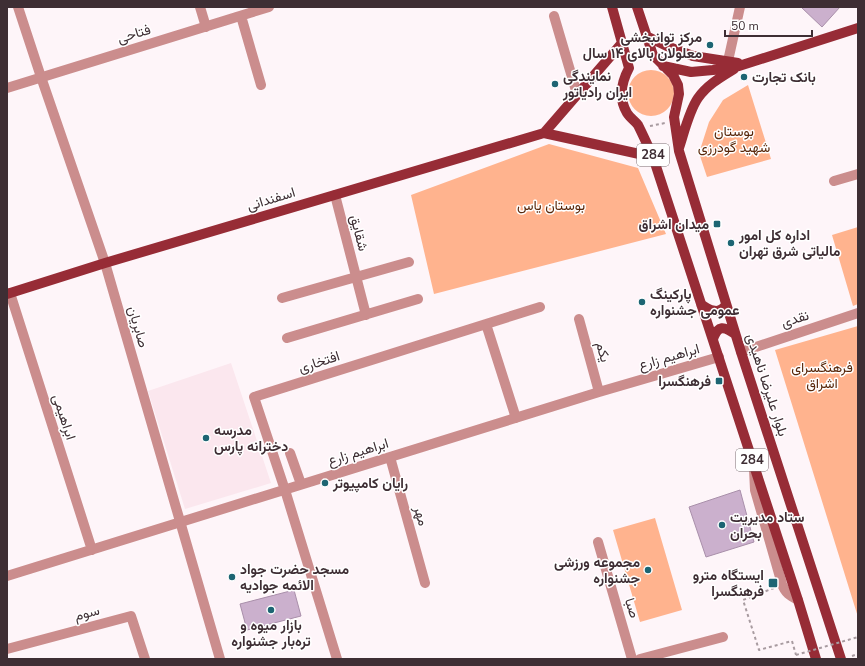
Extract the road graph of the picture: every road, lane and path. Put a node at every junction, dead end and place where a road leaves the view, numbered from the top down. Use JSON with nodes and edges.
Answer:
{"nodes":[{"id":1,"x":18,"y":7,"type":"edge"},
{"id":2,"x":200,"y":7,"type":"edge"},
{"id":3,"x":269,"y":7,"type":"edge"},
{"id":4,"x":612,"y":7,"type":"edge"},
{"id":5,"x":637,"y":7,"type":"edge"},
{"id":6,"x":740,"y":7,"type":"edge"},
{"id":7,"x":241,"y":16,"type":"junction"},
{"id":8,"x":554,"y":16,"type":"dead end"},
{"id":9,"x":206,"y":26,"type":"junction"},
{"id":10,"x":858,"y":28,"type":"edge"},
{"id":11,"x":646,"y":36,"type":"junction"},
{"id":12,"x":622,"y":43,"type":"junction"},
{"id":13,"x":728,"y":62,"type":"junction"},
{"id":14,"x":742,"y":64,"type":"junction"},
{"id":15,"x":662,"y":66,"type":"junction"},
{"id":16,"x":41,"y":77,"type":"junction"},
{"id":17,"x":260,"y":85,"type":"dead end"},
{"id":18,"x":7,"y":88,"type":"edge"},
{"id":19,"x":577,"y":94,"type":"junction"},
{"id":20,"x":674,"y":117,"type":"junction"},
{"id":21,"x":637,"y":124,"type":"junction"},
{"id":22,"x":544,"y":133,"type":"junction"},
{"id":23,"x":678,"y":151,"type":"junction"},
{"id":24,"x":653,"y":156,"type":"junction"},
{"id":25,"x":858,"y":174,"type":"edge"},
{"id":26,"x":834,"y":181,"type":"dead end"},
{"id":27,"x":335,"y":195,"type":"junction"},
{"id":28,"x":409,"y":262,"type":"dead end"},
{"id":29,"x":105,"y":263,"type":"junction"},
{"id":30,"x":356,"y":277,"type":"junction"},
{"id":31,"x":8,"y":294,"type":"edge"},
{"id":32,"x":282,"y":298,"type":"dead end"},
{"id":33,"x":418,"y":299,"type":"dead end"},
{"id":34,"x":701,"y":304,"type":"junction"},
{"id":35,"x":726,"y":304,"type":"junction"},
{"id":36,"x":540,"y":307,"type":"dead end"},
{"id":37,"x":858,"y":313,"type":"edge"},
{"id":38,"x":366,"y":315,"type":"junction"},
{"id":39,"x":579,"y":319,"type":"dead end"},
{"id":40,"x":486,"y":324,"type":"junction"},
{"id":41,"x":735,"y":334,"type":"junction"},
{"id":42,"x":287,"y":338,"type":"dead end"},
{"id":43,"x":713,"y":339,"type":"junction"},
{"id":44,"x":741,"y":352,"type":"junction"},
{"id":45,"x":719,"y":357,"type":"junction"},
{"id":46,"x":599,"y":392,"type":"junction"},
{"id":47,"x":516,"y":418,"type":"junction"},
{"id":48,"x":290,"y":453,"type":"dead end"},
{"id":49,"x":390,"y":457,"type":"junction"},
{"id":50,"x":754,"y":463,"type":"junction"},
{"id":51,"x":301,"y":484,"type":"junction"},
{"id":52,"x":285,"y":490,"type":"junction"},
{"id":53,"x":180,"y":521,"type":"junction"},
{"id":54,"x":598,"y":542,"type":"dead end"},
{"id":55,"x":92,"y":550,"type":"junction"},
{"id":56,"x":7,"y":576,"type":"edge"},
{"id":57,"x":425,"y":583,"type":"dead end"},
{"id":58,"x":782,"y":584,"type":"junction"},
{"id":59,"x":798,"y":600,"type":"junction"},
{"id":60,"x":723,"y":637,"type":"dead end"},
{"id":61,"x":858,"y":638,"type":"edge"},
{"id":62,"x":7,"y":648,"type":"edge"},
{"id":63,"x":145,"y":659,"type":"edge"},
{"id":64,"x":220,"y":659,"type":"edge"},
{"id":65,"x":337,"y":659,"type":"edge"},
{"id":66,"x":632,"y":659,"type":"edge"},
{"id":67,"x":640,"y":659,"type":"edge"},
{"id":68,"x":816,"y":659,"type":"edge"},
{"id":69,"x":841,"y":659,"type":"edge"}],
"edges":[{"from":1,"to":16,"type":"street","name":"صابریان"},
{"from":2,"to":9,"type":"street"},
{"from":3,"to":7,"type":"street","name":"فتاحی"},
{"from":4,"to":12,"type":"main road"},
{"from":5,"to":11,"type":"main road"},
{"from":6,"to":13,"type":"street"},
{"from":7,"to":9,"type":"street","name":"فتاحی"},
{"from":7,"to":17,"type":"street"},
{"from":8,"to":19,"type":"street"},
{"from":9,"to":16,"type":"street","name":"فتاحی"},
{"from":10,"to":14,"type":"main road"},
{"from":11,"to":13,"type":"main road"},
{"from":11,"to":15,"type":"main road"},
{"from":12,"to":19,"type":"main road"},
{"from":12,"to":21,"type":"main road"},
{"from":13,"to":14,"type":"main road"},
{"from":14,"to":15,"type":"main road"},
{"from":14,"to":23,"type":"main road"},
{"from":15,"to":20,"type":"main road","name":"بلوار علیرضا ناهیدی"},
{"from":16,"to":18,"type":"street","name":"فتاحی"},
{"from":16,"to":29,"type":"street","name":"صابریان"},
{"from":19,"to":22,"type":"main road"},
{"from":20,"to":21,"type":"path"},
{"from":20,"to":23,"type":"main road","name":"بلوار علیرضا ناهیدی","number":"284"},
{"from":21,"to":24,"type":"main road","number":"284"},
{"from":22,"to":24,"type":"main road"},
{"from":22,"to":27,"type":"main road","name":"اسفندانی"},
{"from":23,"to":35,"type":"main road","name":"بلوار علیرضا ناهیدی","number":"284"},
{"from":24,"to":34,"type":"main road","number":"284"},
{"from":25,"to":26,"type":"street"},
{"from":27,"to":29,"type":"main road","name":"اسفندانی"},
{"from":27,"to":30,"type":"street","name":"شقایق"},
{"from":28,"to":30,"type":"street"},
{"from":29,"to":31,"type":"main road","name":"اسفندانی"},
{"from":29,"to":53,"type":"street","name":"صابریان"},
{"from":30,"to":32,"type":"street"},
{"from":30,"to":38,"type":"street","name":"شقایق"},
{"from":31,"to":55,"type":"street","name":"ابراهیمی"},
{"from":33,"to":38,"type":"street"},
{"from":34,"to":35,"type":"main road"},
{"from":34,"to":43,"type":"main road","number":"284"},
{"from":35,"to":41,"type":"main road","name":"بلوار علیرضا ناهیدی","number":"284"},
{"from":36,"to":40,"type":"street","name":"افتخاری"},
{"from":37,"to":44,"type":"street","name":"نقدی"},
{"from":38,"to":42,"type":"street"},
{"from":39,"to":46,"type":"street","name":"یکم"},
{"from":40,"to":47,"type":"street"},
{"from":40,"to":52,"type":"street","name":"افتخاری"},
{"from":41,"to":43,"type":"main road"},
{"from":41,"to":44,"type":"main road","name":"بلوار علیرضا ناهیدی","number":"284"},
{"from":43,"to":45,"type":"main road","number":"284"},
{"from":44,"to":69,"type":"main road","name":"بلوار علیرضا ناهیدی","number":"284"},
{"from":45,"to":46,"type":"street","name":"ابراهیم زارع"},
{"from":45,"to":50,"type":"main road","number":"284"},
{"from":46,"to":47,"type":"street","name":"ابراهیم زارع"},
{"from":47,"to":49,"type":"street","name":"ابراهیم زارع"},
{"from":48,"to":51,"type":"street"},
{"from":49,"to":51,"type":"street","name":"ابراهیم زارع"},
{"from":49,"to":57,"type":"street","name":"مهر"},
{"from":50,"to":58,"type":"street"},
{"from":50,"to":59,"type":"main road","number":"284"},
{"from":51,"to":52,"type":"street","name":"ابراهیم زارع"},
{"from":52,"to":53,"type":"street","name":"ابراهیم زارع"},
{"from":52,"to":65,"type":"street"},
{"from":53,"to":55,"type":"street","name":"ابراهیم زارع"},
{"from":53,"to":64,"type":"street","name":"صابریان"},
{"from":54,"to":66,"type":"street","name":"صبا"},
{"from":55,"to":56,"type":"street","name":"ابراهیم زارع"},
{"from":58,"to":59,"type":"street"},
{"from":58,"to":61,"type":"path","bridge":true},
{"from":59,"to":68,"type":"main road","number":"284"},
{"from":60,"to":67,"type":"street"},
{"from":62,"to":63,"type":"street","name":"سوم"}]}
